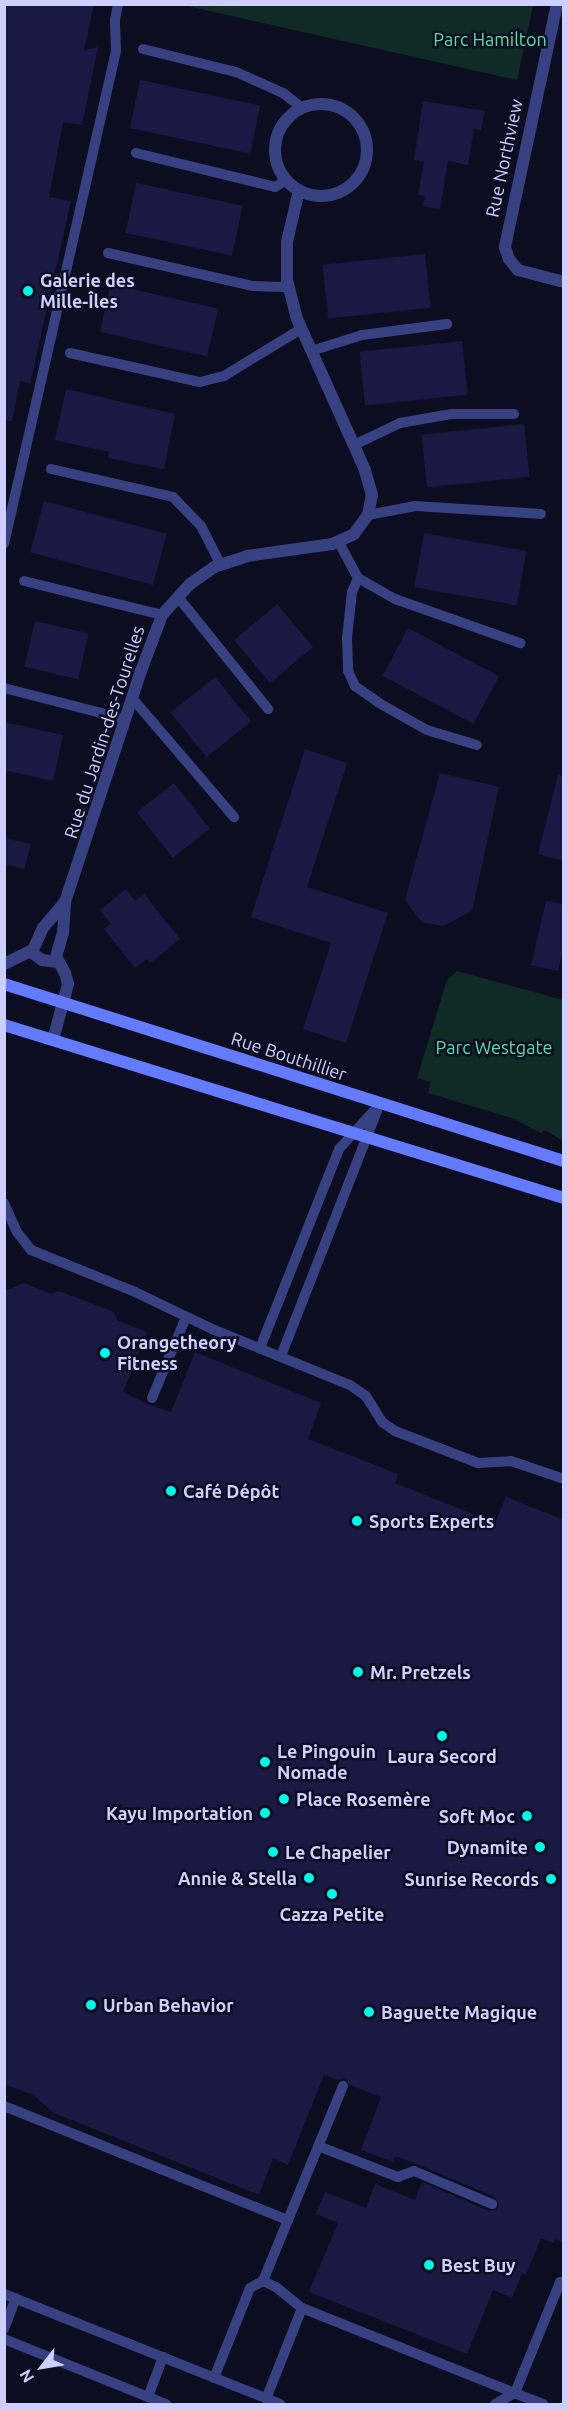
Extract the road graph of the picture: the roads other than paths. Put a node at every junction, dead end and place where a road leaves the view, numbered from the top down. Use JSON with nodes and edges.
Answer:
{"nodes":[{"id":1,"x":118,"y":4,"type":"edge"},
{"id":2,"x":557,"y":4,"type":"edge"},
{"id":3,"x":143,"y":49,"type":"dead end"},
{"id":4,"x":302,"y":108,"type":"junction"},
{"id":5,"x":136,"y":153,"type":"dead end"},
{"id":6,"x":286,"y":180,"type":"junction"},
{"id":7,"x":299,"y":190,"type":"junction"},
{"id":8,"x":108,"y":253,"type":"dead end"},
{"id":9,"x":564,"y":282,"type":"edge"},
{"id":10,"x":289,"y":287,"type":"junction"},
{"id":11,"x":447,"y":324,"type":"dead end"},
{"id":12,"x":301,"y":329,"type":"junction"},
{"id":13,"x":311,"y":351,"type":"junction"},
{"id":14,"x":70,"y":353,"type":"dead end"},
{"id":15,"x":514,"y":414,"type":"dead end"},
{"id":16,"x":354,"y":445,"type":"junction"},
{"id":17,"x":51,"y":469,"type":"dead end"},
{"id":18,"x":542,"y":514,"type":"dead end"},
{"id":19,"x":368,"y":515,"type":"junction"},
{"id":20,"x":338,"y":542,"type":"junction"},
{"id":21,"x":4,"y":544,"type":"edge"},
{"id":22,"x":221,"y":565,"type":"junction"},
{"id":23,"x":358,"y":578,"type":"junction"},
{"id":24,"x":24,"y":581,"type":"dead end"},
{"id":25,"x":178,"y":597,"type":"junction"},
{"id":26,"x":162,"y":615,"type":"junction"},
{"id":27,"x":520,"y":643,"type":"dead end"},
{"id":28,"x":4,"y":688,"type":"edge"},
{"id":29,"x":132,"y":698,"type":"junction"},
{"id":30,"x":268,"y":709,"type":"dead end"},
{"id":31,"x":125,"y":719,"type":"junction"},
{"id":32,"x":477,"y":745,"type":"dead end"},
{"id":33,"x":234,"y":817,"type":"dead end"},
{"id":34,"x":65,"y":902,"type":"junction"},
{"id":35,"x":31,"y":952,"type":"junction"},
{"id":36,"x":57,"y":962,"type":"junction"},
{"id":37,"x":4,"y":964,"type":"edge"},
{"id":38,"x":4,"y":984,"type":"edge"},
{"id":39,"x":64,"y":1002,"type":"junction"},
{"id":40,"x":4,"y":1025,"type":"edge"},
{"id":41,"x":53,"y":1040,"type":"junction"},
{"id":42,"x":380,"y":1104,"type":"junction"},
{"id":43,"x":353,"y":1133,"type":"junction"},
{"id":44,"x":367,"y":1137,"type":"junction"},
{"id":45,"x":564,"y":1161,"type":"edge"},
{"id":46,"x":564,"y":1198,"type":"edge"},
{"id":47,"x":4,"y":1203,"type":"edge"},
{"id":48,"x":186,"y":1317,"type":"junction"},
{"id":49,"x":260,"y":1348,"type":"junction"},
{"id":50,"x":281,"y":1356,"type":"junction"},
{"id":51,"x":152,"y":1398,"type":"dead end"},
{"id":52,"x":564,"y":1479,"type":"edge"},
{"id":53,"x":343,"y":2086,"type":"dead end"},
{"id":54,"x":4,"y":2106,"type":"edge"},
{"id":55,"x":318,"y":2146,"type":"junction"},
{"id":56,"x":492,"y":2204,"type":"dead end"},
{"id":57,"x":288,"y":2220,"type":"junction"},
{"id":58,"x":263,"y":2281,"type":"junction"},
{"id":59,"x":564,"y":2283,"type":"edge"},
{"id":60,"x":4,"y":2294,"type":"edge"},
{"id":61,"x":16,"y":2298,"type":"junction"},
{"id":62,"x":302,"y":2308,"type":"junction"},
{"id":63,"x":4,"y":2329,"type":"edge"},
{"id":64,"x":4,"y":2339,"type":"edge"},
{"id":65,"x":163,"y":2358,"type":"junction"},
{"id":66,"x":214,"y":2378,"type":"junction"},
{"id":67,"x":515,"y":2393,"type":"junction"},
{"id":68,"x":148,"y":2397,"type":"junction"},
{"id":69,"x":266,"y":2399,"type":"junction"},
{"id":70,"x":166,"y":2404,"type":"edge"},
{"id":71,"x":280,"y":2404,"type":"edge"},
{"id":72,"x":495,"y":2404,"type":"edge"},
{"id":73,"x":543,"y":2404,"type":"edge"}],
"edges":[{"from":1,"to":21,"type":"lane"},
{"from":2,"to":9,"type":"street","name":"Rue Northview"},
{"from":3,"to":4,"type":"lane"},
{"from":4,"to":6,"type":"street"},
{"from":4,"to":7,"type":"street"},
{"from":5,"to":6,"type":"lane"},
{"from":6,"to":7,"type":"street"},
{"from":7,"to":10,"type":"street"},
{"from":8,"to":10,"type":"lane"},
{"from":10,"to":12,"type":"street"},
{"from":11,"to":13,"type":"lane"},
{"from":12,"to":13,"type":"street"},
{"from":12,"to":14,"type":"lane"},
{"from":13,"to":16,"type":"street"},
{"from":15,"to":16,"type":"lane"},
{"from":16,"to":19,"type":"street"},
{"from":17,"to":22,"type":"lane"},
{"from":18,"to":19,"type":"lane"},
{"from":19,"to":20,"type":"street","name":"Rue du Jardin-des-Tourelles"},
{"from":20,"to":22,"type":"street","name":"Rue du Jardin-des-Tourelles"},
{"from":20,"to":23,"type":"lane"},
{"from":22,"to":25,"type":"street","name":"Rue du Jardin-des-Tourelles"},
{"from":23,"to":27,"type":"lane"},
{"from":23,"to":32,"type":"lane"},
{"from":24,"to":26,"type":"lane"},
{"from":25,"to":26,"type":"street","name":"Rue du Jardin-des-Tourelles"},
{"from":25,"to":30,"type":"lane"},
{"from":26,"to":29,"type":"street","name":"Rue du Jardin-des-Tourelles"},
{"from":28,"to":31,"type":"lane"},
{"from":29,"to":31,"type":"street","name":"Rue du Jardin-des-Tourelles"},
{"from":29,"to":33,"type":"lane"},
{"from":31,"to":34,"type":"street","name":"Rue du Jardin-des-Tourelles"},
{"from":34,"to":35,"type":"street","name":"Rue du Jardin-des-Tourelles"},
{"from":34,"to":36,"type":"street","name":"Rue du Jardin-des-Tourelles"},
{"from":35,"to":36,"type":"street"},
{"from":35,"to":37,"type":"street"},
{"from":36,"to":39,"type":"street","name":"Rue du Jardin-des-Tourelles"},
{"from":38,"to":39,"type":"street","name":"Rue Bouthillier"},
{"from":39,"to":41,"type":"street","name":"Rue du Jardin-des-Tourelles"},
{"from":39,"to":42,"type":"street","name":"Rue Bouthillier"},
{"from":40,"to":41,"type":"street"},
{"from":41,"to":43,"type":"street"},
{"from":42,"to":43,"type":"lane"},
{"from":42,"to":44,"type":"lane"},
{"from":42,"to":45,"type":"street","name":"Rue Bouthillier"},
{"from":43,"to":44,"type":"street"},
{"from":43,"to":49,"type":"lane"},
{"from":44,"to":46,"type":"street"},
{"from":44,"to":50,"type":"lane"},
{"from":47,"to":48,"type":"lane"},
{"from":48,"to":49,"type":"lane"},
{"from":48,"to":51,"type":"lane"},
{"from":49,"to":50,"type":"lane"},
{"from":50,"to":52,"type":"lane"},
{"from":53,"to":55,"type":"lane"},
{"from":54,"to":57,"type":"lane"},
{"from":55,"to":56,"type":"lane"},
{"from":55,"to":57,"type":"lane"},
{"from":57,"to":58,"type":"lane"},
{"from":58,"to":62,"type":"lane"},
{"from":58,"to":66,"type":"lane"},
{"from":59,"to":67,"type":"lane"},
{"from":60,"to":61,"type":"lane"},
{"from":61,"to":63,"type":"lane"},
{"from":61,"to":65,"type":"lane"},
{"from":62,"to":67,"type":"lane"},
{"from":62,"to":69,"type":"lane"},
{"from":64,"to":68,"type":"lane"},
{"from":65,"to":66,"type":"lane"},
{"from":65,"to":68,"type":"lane"},
{"from":66,"to":69,"type":"lane"},
{"from":67,"to":72,"type":"lane"},
{"from":67,"to":73,"type":"lane"},
{"from":68,"to":70,"type":"lane"},
{"from":69,"to":71,"type":"lane"}]}
